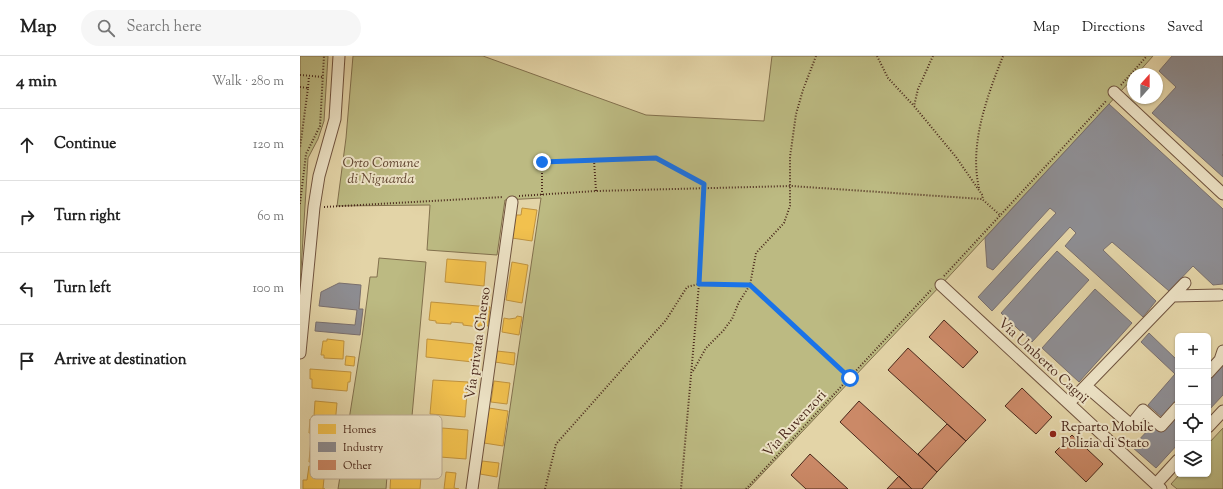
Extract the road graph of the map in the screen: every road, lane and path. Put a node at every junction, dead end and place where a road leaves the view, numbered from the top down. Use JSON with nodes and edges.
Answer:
{"nodes":[{"id":1,"x":324,"y":56,"type":"edge"},
{"id":2,"x":339,"y":56,"type":"edge"},
{"id":3,"x":816,"y":56,"type":"edge"},
{"id":4,"x":877,"y":56,"type":"edge"},
{"id":5,"x":933,"y":56,"type":"edge"},
{"id":6,"x":1003,"y":56,"type":"edge"},
{"id":7,"x":1147,"y":56,"type":"edge"},
{"id":8,"x":300,"y":75,"type":"edge"},
{"id":9,"x":309,"y":76,"type":"junction"},
{"id":10,"x":323,"y":77,"type":"junction"},
{"id":11,"x":300,"y":87,"type":"edge"},
{"id":12,"x":308,"y":88,"type":"junction"},
{"id":13,"x":1114,"y":92,"type":"junction"},
{"id":14,"x":914,"y":106,"type":"junction"},
{"id":15,"x":300,"y":148,"type":"edge"},
{"id":16,"x":594,"y":160,"type":"junction"},
{"id":17,"x":791,"y":186,"type":"junction"},
{"id":18,"x":704,"y":188,"type":"junction"},
{"id":19,"x":980,"y":190,"type":"junction"},
{"id":20,"x":596,"y":191,"type":"junction"},
{"id":21,"x":1223,"y":194,"type":"edge"},
{"id":22,"x":542,"y":195,"type":"junction"},
{"id":23,"x":509,"y":198,"type":"junction"},
{"id":24,"x":982,"y":199,"type":"junction"},
{"id":25,"x":300,"y":204,"type":"edge"},
{"id":26,"x":322,"y":207,"type":"dead end"},
{"id":27,"x":1001,"y":216,"type":"junction"},
{"id":28,"x":939,"y":283,"type":"junction"},
{"id":29,"x":1185,"y":283,"type":"dead end"},
{"id":30,"x":699,"y":284,"type":"junction"},
{"id":31,"x":750,"y":285,"type":"junction"},
{"id":32,"x":1220,"y":295,"type":"dead end"},
{"id":33,"x":1173,"y":296,"type":"junction"},
{"id":34,"x":1223,"y":351,"type":"edge"},
{"id":35,"x":300,"y":352,"type":"edge"},
{"id":36,"x":1211,"y":370,"type":"edge"},
{"id":37,"x":692,"y":372,"type":"junction"},
{"id":38,"x":850,"y":378,"type":"junction"},
{"id":39,"x":1086,"y":386,"type":"junction"},
{"id":40,"x":1069,"y":403,"type":"junction"},
{"id":41,"x":1175,"y":410,"type":"edge"},
{"id":42,"x":1223,"y":411,"type":"edge"},
{"id":43,"x":1211,"y":424,"type":"edge"},
{"id":44,"x":1175,"y":464,"type":"edge"},
{"id":45,"x":1158,"y":486,"type":"edge"},
{"id":46,"x":472,"y":489,"type":"edge"},
{"id":47,"x":545,"y":489,"type":"edge"},
{"id":48,"x":681,"y":489,"type":"edge"},
{"id":49,"x":746,"y":489,"type":"edge"}],
"edges":[{"from":1,"to":10,"type":"path"},
{"from":2,"to":35,"type":"street"},
{"from":3,"to":17,"type":"path"},
{"from":4,"to":14,"type":"path"},
{"from":5,"to":14,"type":"path"},
{"from":6,"to":19,"type":"path"},
{"from":7,"to":13,"type":"path","name":"Via Ruvenzori"},
{"from":8,"to":9,"type":"path"},
{"from":9,"to":10,"type":"path"},
{"from":9,"to":12,"type":"path"},
{"from":10,"to":25,"type":"path"},
{"from":11,"to":12,"type":"path"},
{"from":12,"to":15,"type":"path"},
{"from":13,"to":21,"type":"street"},
{"from":13,"to":27,"type":"path","name":"Via Ruvenzori"},
{"from":14,"to":19,"type":"path"},
{"from":16,"to":18,"type":"path"},
{"from":16,"to":20,"type":"path"},
{"from":16,"to":22,"type":"path"},
{"from":17,"to":18,"type":"path"},
{"from":17,"to":24,"type":"path"},
{"from":17,"to":31,"type":"path"},
{"from":18,"to":20,"type":"path"},
{"from":18,"to":30,"type":"path"},
{"from":19,"to":24,"type":"path"},
{"from":20,"to":22,"type":"path"},
{"from":22,"to":23,"type":"path"},
{"from":23,"to":26,"type":"path"},
{"from":23,"to":46,"type":"street","name":"Via privata Cherso"},
{"from":24,"to":27,"type":"path"},
{"from":27,"to":28,"type":"path","name":"Via Ruvenzori"},
{"from":28,"to":38,"type":"path","name":"Via Ruvenzori"},
{"from":28,"to":40,"type":"street","name":"Via Umberto Cagni"},
{"from":29,"to":33,"type":"street"},
{"from":30,"to":31,"type":"path"},
{"from":30,"to":37,"type":"path"},
{"from":30,"to":47,"type":"path"},
{"from":31,"to":37,"type":"path"},
{"from":31,"to":38,"type":"path"},
{"from":32,"to":33,"type":"street"},
{"from":33,"to":39,"type":"street"},
{"from":34,"to":36,"type":"street"},
{"from":37,"to":48,"type":"path"},
{"from":38,"to":49,"type":"path","name":"Via Ruvenzori"},
{"from":39,"to":40,"type":"street"},
{"from":39,"to":41,"type":"street"},
{"from":40,"to":45,"type":"street","name":"Via Umberto Cagni"},
{"from":42,"to":43,"type":"street"},
{"from":44,"to":45,"type":"street"}]}
